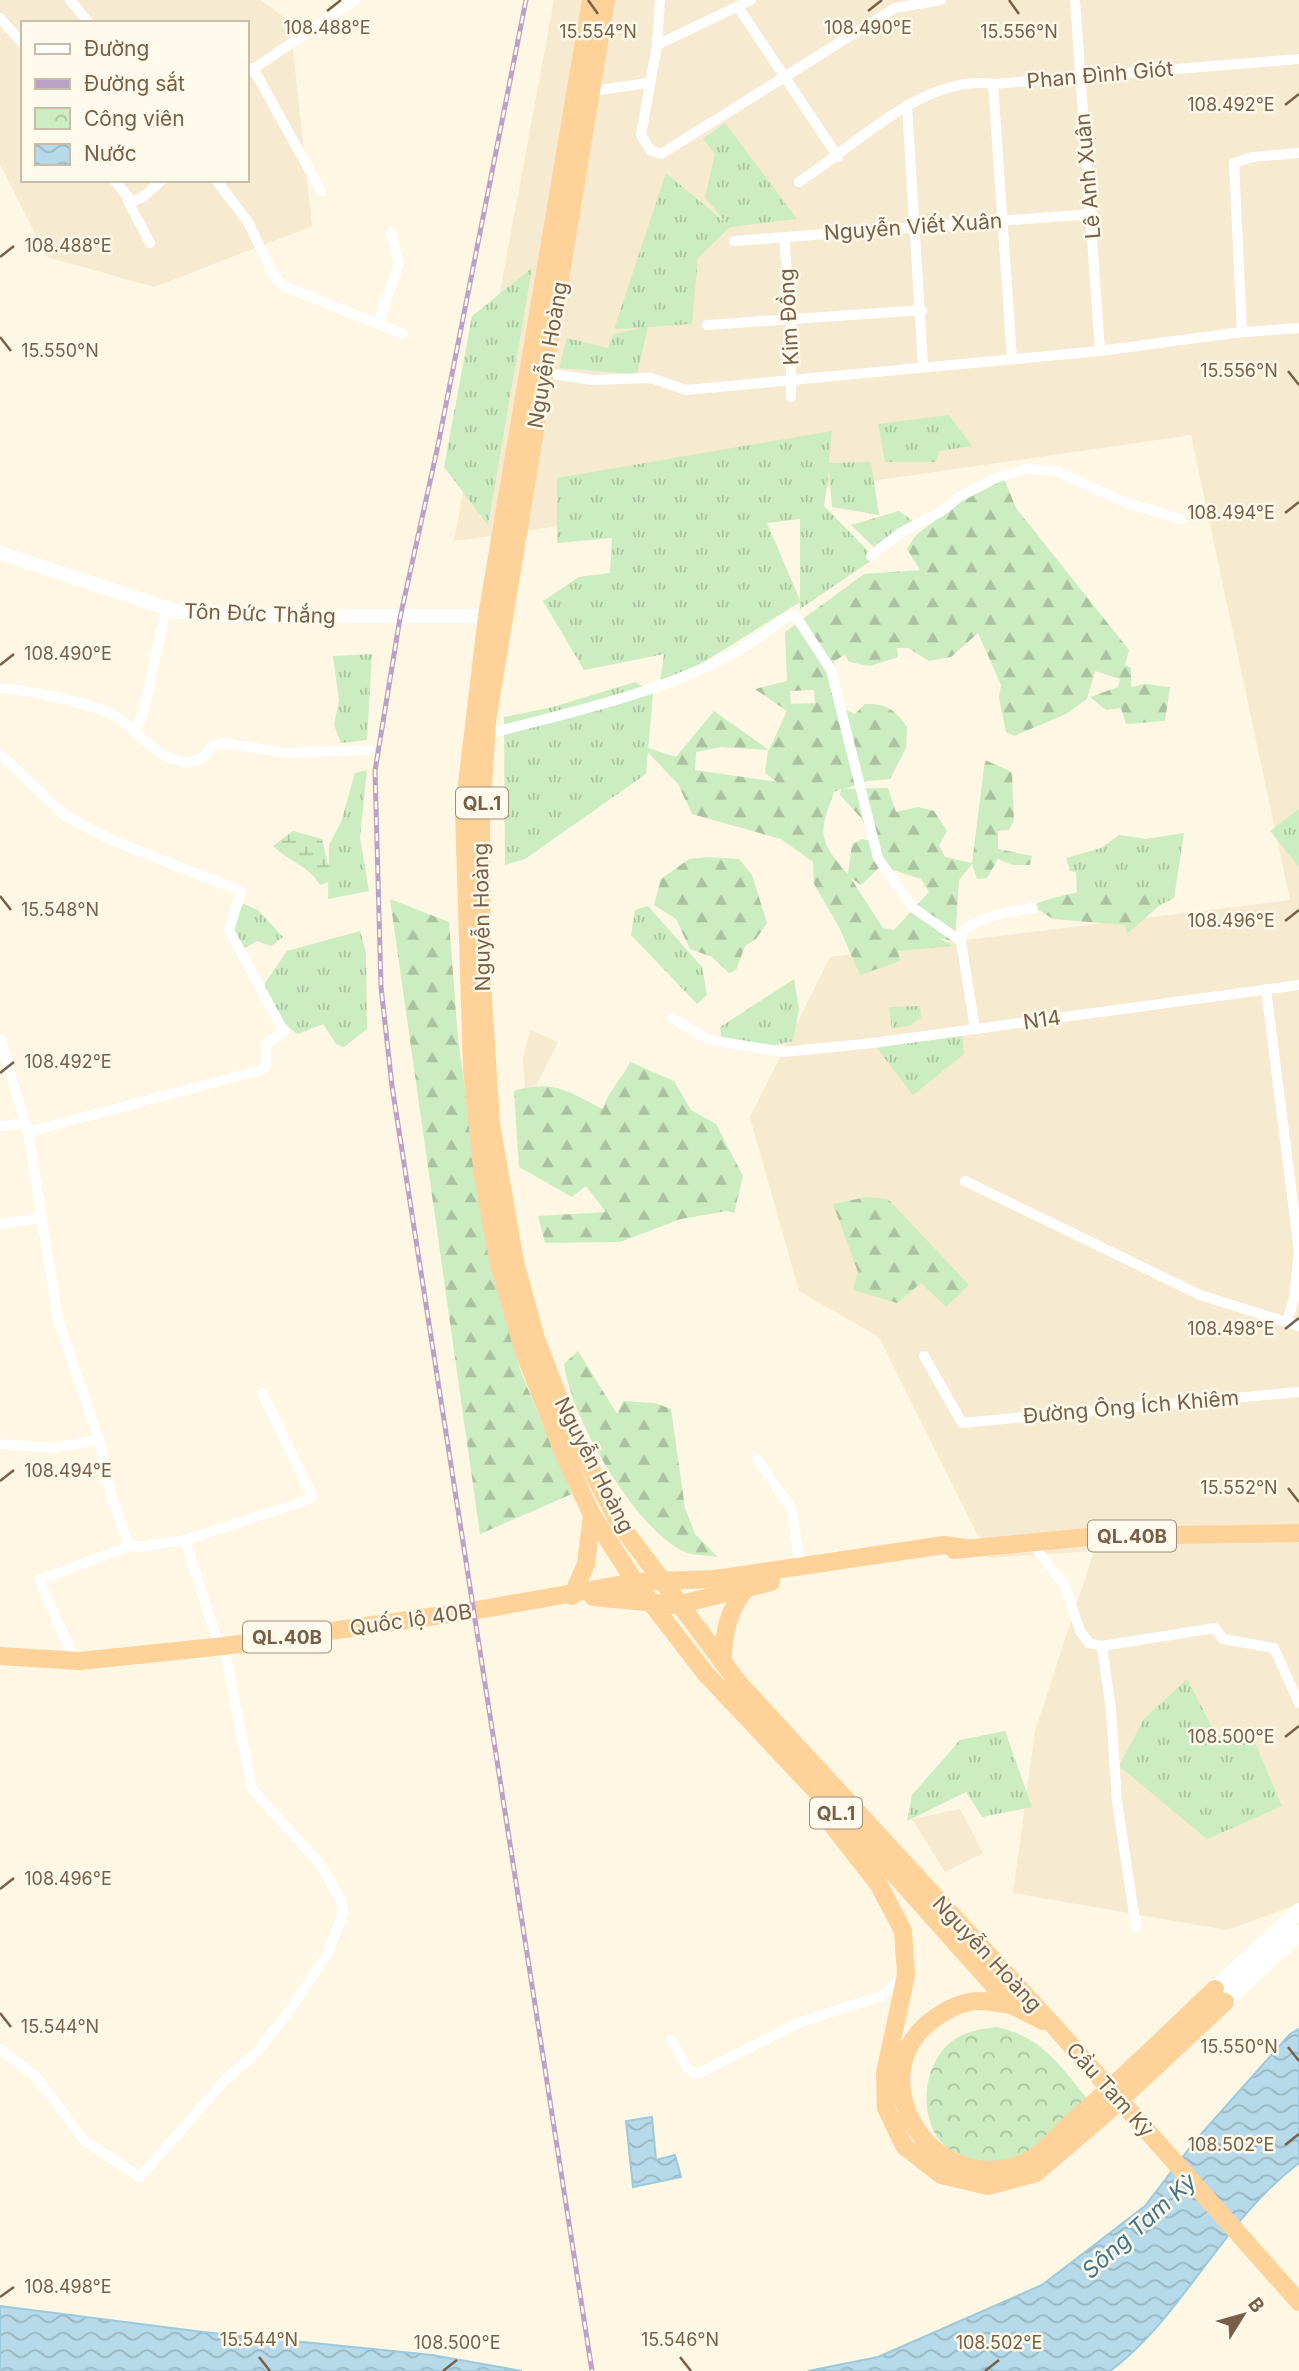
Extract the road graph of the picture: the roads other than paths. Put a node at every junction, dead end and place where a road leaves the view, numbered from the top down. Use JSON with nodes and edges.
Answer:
{"nodes":[{"id":1,"x":70,"y":0,"type":"edge"},
{"id":2,"x":355,"y":0,"type":"edge"},
{"id":3,"x":591,"y":0,"type":"edge"},
{"id":4,"x":606,"y":0,"type":"edge"},
{"id":5,"x":660,"y":0,"type":"edge"},
{"id":6,"x":751,"y":0,"type":"edge"},
{"id":7,"x":941,"y":0,"type":"edge"},
{"id":8,"x":1075,"y":0,"type":"edge"},
{"id":9,"x":738,"y":7,"type":"junction"},
{"id":10,"x":0,"y":18,"type":"edge"},
{"id":11,"x":87,"y":21,"type":"edge"},
{"id":12,"x":21,"y":42,"type":"edge"},
{"id":13,"x":657,"y":45,"type":"junction"},
{"id":14,"x":1299,"y":59,"type":"edge"},
{"id":15,"x":250,"y":71,"type":"edge"},
{"id":16,"x":786,"y":76,"type":"junction"},
{"id":17,"x":1080,"y":77,"type":"junction"},
{"id":18,"x":648,"y":83,"type":"junction"},
{"id":19,"x":993,"y":84,"type":"junction"},
{"id":20,"x":592,"y":91,"type":"junction"},
{"id":21,"x":906,"y":105,"type":"junction"},
{"id":22,"x":1299,"y":153,"type":"edge"},
{"id":23,"x":838,"y":157,"type":"junction"},
{"id":24,"x":115,"y":182,"type":"edge"},
{"id":25,"x":160,"y":182,"type":"edge"},
{"id":26,"x":218,"y":182,"type":"edge"},
{"id":27,"x":799,"y":182,"type":"dead end"},
{"id":28,"x":321,"y":191,"type":"dead end"},
{"id":29,"x":128,"y":201,"type":"junction"},
{"id":30,"x":1092,"y":214,"type":"junction"},
{"id":31,"x":1000,"y":221,"type":"junction"},
{"id":32,"x":917,"y":227,"type":"junction"},
{"id":33,"x":391,"y":232,"type":"dead end"},
{"id":34,"x":784,"y":237,"type":"junction"},
{"id":35,"x":734,"y":241,"type":"dead end"},
{"id":36,"x":150,"y":243,"type":"dead end"},
{"id":37,"x":922,"y":310,"type":"junction"},
{"id":38,"x":791,"y":318,"type":"junction"},
{"id":39,"x":378,"y":323,"type":"junction"},
{"id":40,"x":707,"y":324,"type":"dead end"},
{"id":41,"x":1299,"y":328,"type":"edge"},
{"id":42,"x":1242,"y":332,"type":"junction"},
{"id":43,"x":403,"y":334,"type":"dead end"},
{"id":44,"x":1100,"y":352,"type":"junction"},
{"id":45,"x":1012,"y":359,"type":"junction"},
{"id":46,"x":923,"y":366,"type":"junction"},
{"id":47,"x":546,"y":373,"type":"junction"},
{"id":48,"x":792,"y":379,"type":"junction"},
{"id":49,"x":791,"y":397,"type":"dead end"},
{"id":50,"x":1181,"y":519,"type":"dead end"},
{"id":51,"x":0,"y":553,"type":"edge"},
{"id":52,"x":871,"y":556,"type":"dead end"},
{"id":53,"x":166,"y":608,"type":"junction"},
{"id":54,"x":487,"y":616,"type":"junction"},
{"id":55,"x":0,"y":688,"type":"edge"},
{"id":56,"x":135,"y":731,"type":"junction"},
{"id":57,"x":488,"y":734,"type":"junction"},
{"id":58,"x":369,"y":750,"type":"dead end"},
{"id":59,"x":0,"y":754,"type":"edge"},
{"id":60,"x":1033,"y":908,"type":"dead end"},
{"id":61,"x":958,"y":939,"type":"junction"},
{"id":62,"x":1299,"y":985,"type":"edge"},
{"id":63,"x":1266,"y":989,"type":"junction"},
{"id":64,"x":672,"y":1018,"type":"dead end"},
{"id":65,"x":975,"y":1029,"type":"junction"},
{"id":66,"x":0,"y":1040,"type":"edge"},
{"id":67,"x":0,"y":1126,"type":"edge"},
{"id":68,"x":27,"y":1128,"type":"junction"},
{"id":69,"x":965,"y":1181,"type":"dead end"},
{"id":70,"x":42,"y":1218,"type":"junction"},
{"id":71,"x":0,"y":1224,"type":"edge"},
{"id":72,"x":1287,"y":1322,"type":"junction"},
{"id":73,"x":1299,"y":1326,"type":"edge"},
{"id":74,"x":924,"y":1356,"type":"dead end"},
{"id":75,"x":1299,"y":1392,"type":"edge"},
{"id":76,"x":262,"y":1393,"type":"dead end"},
{"id":77,"x":99,"y":1440,"type":"junction"},
{"id":78,"x":0,"y":1444,"type":"edge"},
{"id":79,"x":757,"y":1459,"type":"dead end"},
{"id":80,"x":592,"y":1515,"type":"junction"},
{"id":81,"x":1299,"y":1533,"type":"edge"},
{"id":82,"x":185,"y":1540,"type":"junction"},
{"id":83,"x":1032,"y":1543,"type":"junction"},
{"id":84,"x":133,"y":1545,"type":"junction"},
{"id":85,"x":965,"y":1548,"type":"junction"},
{"id":86,"x":800,"y":1566,"type":"junction"},
{"id":87,"x":660,"y":1580,"type":"junction"},
{"id":88,"x":635,"y":1582,"type":"junction"},
{"id":89,"x":748,"y":1587,"type":"junction"},
{"id":90,"x":572,"y":1596,"type":"junction"},
{"id":91,"x":649,"y":1602,"type":"junction"},
{"id":92,"x":677,"y":1605,"type":"junction"},
{"id":93,"x":221,"y":1646,"type":"junction"},
{"id":94,"x":1101,"y":1646,"type":"junction"},
{"id":95,"x":0,"y":1656,"type":"edge"},
{"id":96,"x":75,"y":1660,"type":"junction"},
{"id":97,"x":722,"y":1662,"type":"junction"},
{"id":98,"x":1299,"y":1703,"type":"edge"},
{"id":99,"x":760,"y":1731,"type":"junction"},
{"id":100,"x":1299,"y":1911,"type":"edge"},
{"id":101,"x":1136,"y":1927,"type":"dead end"},
{"id":102,"x":1299,"y":1933,"type":"edge"},
{"id":103,"x":906,"y":1975,"type":"junction"},
{"id":104,"x":1220,"y":1996,"type":"junction"},
{"id":105,"x":1011,"y":2005,"type":"junction"},
{"id":106,"x":1053,"y":2025,"type":"junction"},
{"id":107,"x":671,"y":2040,"type":"dead end"},
{"id":108,"x":0,"y":2049,"type":"edge"},
{"id":109,"x":1299,"y":2302,"type":"edge"}],
"edges":[{"from":1,"to":11,"type":"street"},
{"from":2,"to":15,"type":"street"},
{"from":3,"to":54,"type":"highway","name":"Nguyễn Hoàng","number":"QL.1"},
{"from":4,"to":20,"type":"highway","name":"Nguyễn Hoàng","number":"QL.1"},
{"from":5,"to":13,"type":"street"},
{"from":6,"to":9,"type":"street"},
{"from":7,"to":16,"type":"street"},
{"from":8,"to":17,"type":"street","name":"Lê Anh Xuân"},
{"from":9,"to":13,"type":"street"},
{"from":9,"to":16,"type":"street"},
{"from":10,"to":12,"type":"street"},
{"from":13,"to":18,"type":"street"},
{"from":14,"to":17,"type":"street","name":"Phan Đình Giót"},
{"from":15,"to":28,"type":"street"},
{"from":16,"to":18,"type":"street"},
{"from":16,"to":23,"type":"street"},
{"from":17,"to":19,"type":"street","name":"Phan Đình Giót"},
{"from":17,"to":30,"type":"street","name":"Lê Anh Xuân"},
{"from":18,"to":20,"type":"street"},
{"from":19,"to":21,"type":"street","name":"Phan Đình Giót"},
{"from":19,"to":31,"type":"street"},
{"from":20,"to":47,"type":"highway","name":"Nguyễn Hoàng","number":"QL.1"},
{"from":21,"to":23,"type":"street","name":"Phan Đình Giót"},
{"from":21,"to":32,"type":"street"},
{"from":22,"to":42,"type":"street"},
{"from":23,"to":27,"type":"street","name":"Phan Đình Giót"},
{"from":24,"to":29,"type":"street"},
{"from":25,"to":29,"type":"street"},
{"from":26,"to":39,"type":"street"},
{"from":29,"to":36,"type":"street"},
{"from":30,"to":31,"type":"street","name":"Nguyễn Viết Xuân"},
{"from":30,"to":44,"type":"street","name":"Lê Anh Xuân"},
{"from":31,"to":32,"type":"street","name":"Nguyễn Viết Xuân"},
{"from":31,"to":45,"type":"street"},
{"from":32,"to":34,"type":"street","name":"Nguyễn Viết Xuân"},
{"from":32,"to":37,"type":"street"},
{"from":33,"to":39,"type":"street"},
{"from":34,"to":35,"type":"street","name":"Nguyễn Viết Xuân"},
{"from":34,"to":38,"type":"street","name":"Kim Đồng"},
{"from":37,"to":38,"type":"street"},
{"from":37,"to":46,"type":"street"},
{"from":38,"to":40,"type":"street"},
{"from":38,"to":48,"type":"street","name":"Kim Đồng"},
{"from":39,"to":43,"type":"street"},
{"from":41,"to":42,"type":"street"},
{"from":42,"to":44,"type":"street"},
{"from":44,"to":45,"type":"street"},
{"from":45,"to":46,"type":"street"},
{"from":46,"to":48,"type":"street"},
{"from":47,"to":48,"type":"street"},
{"from":47,"to":57,"type":"highway","name":"Nguyễn Hoàng","number":"QL.1"},
{"from":48,"to":49,"type":"street","name":"Kim Đồng"},
{"from":50,"to":52,"type":"street"},
{"from":51,"to":53,"type":"street","name":"Tôn Đức Thắng"},
{"from":53,"to":54,"type":"street","name":"Tôn Đức Thắng"},
{"from":53,"to":56,"type":"street"},
{"from":54,"to":80,"type":"highway","name":"Nguyễn Hoàng","number":"QL.1"},
{"from":55,"to":56,"type":"street"},
{"from":56,"to":58,"type":"street"},
{"from":57,"to":61,"type":"street"},
{"from":57,"to":87,"type":"highway","name":"Nguyễn Hoàng","number":"QL.1"},
{"from":59,"to":68,"type":"street"},
{"from":60,"to":61,"type":"street"},
{"from":61,"to":65,"type":"street"},
{"from":62,"to":63,"type":"street","name":"N14"},
{"from":63,"to":65,"type":"street","name":"N14"},
{"from":63,"to":72,"type":"street"},
{"from":64,"to":65,"type":"street","name":"N14"},
{"from":66,"to":68,"type":"street"},
{"from":67,"to":68,"type":"street"},
{"from":68,"to":70,"type":"street"},
{"from":69,"to":72,"type":"street"},
{"from":70,"to":71,"type":"street"},
{"from":70,"to":77,"type":"street"},
{"from":72,"to":73,"type":"street"},
{"from":74,"to":75,"type":"street","name":"Đường Ông Ích Khiêm"},
{"from":76,"to":82,"type":"street"},
{"from":77,"to":78,"type":"street"},
{"from":77,"to":84,"type":"street"},
{"from":79,"to":86,"type":"street"},
{"from":80,"to":88,"type":"highway","name":"Nguyễn Hoàng","number":"QL.1"},
{"from":80,"to":90,"type":"highway"},
{"from":81,"to":83,"type":"highway","name":"Quốc lộ 40B","number":"QL.40B"},
{"from":82,"to":84,"type":"street"},
{"from":82,"to":93,"type":"street"},
{"from":83,"to":85,"type":"highway","name":"Quốc lộ 40B","number":"QL.40B"},
{"from":83,"to":94,"type":"street"},
{"from":84,"to":96,"type":"street"},
{"from":85,"to":86,"type":"highway","name":"Quốc lộ 40B","number":"QL.40B"},
{"from":85,"to":89,"type":"highway","name":"Quốc lộ 40B","number":"QL.40B"},
{"from":86,"to":87,"type":"highway","name":"Quốc lộ 40B","number":"QL.40B"},
{"from":87,"to":88,"type":"highway","name":"Quốc lộ 40B"},
{"from":87,"to":92,"type":"highway","name":"Nguyễn Hoàng","number":"QL.1"},
{"from":88,"to":90,"type":"highway","name":"Quốc lộ 40B","number":"QL.40B"},
{"from":88,"to":91,"type":"highway","name":"Nguyễn Hoàng","number":"QL.1"},
{"from":89,"to":92,"type":"highway","name":"Quốc lộ 40B","number":"QL.40B"},
{"from":89,"to":97,"type":"highway"},
{"from":90,"to":91,"type":"highway","name":"Quốc lộ 40B","number":"QL.40B"},
{"from":90,"to":93,"type":"highway","name":"Quốc lộ 40B","number":"QL.40B"},
{"from":91,"to":92,"type":"highway","name":"Quốc lộ 40B","number":"QL.40B"},
{"from":91,"to":99,"type":"highway","name":"Nguyễn Hoàng","number":"QL.1"},
{"from":92,"to":97,"type":"highway","name":"Nguyễn Hoàng","number":"QL.1"},
{"from":93,"to":96,"type":"highway","name":"Quốc lộ 40B","number":"QL.40B"},
{"from":93,"to":108,"type":"street"},
{"from":94,"to":98,"type":"street"},
{"from":94,"to":101,"type":"street"},
{"from":95,"to":96,"type":"highway","name":"Quốc lộ 40B","number":"QL.40B"},
{"from":97,"to":106,"type":"highway","name":"Nguyễn Hoàng","number":"QL.1"},
{"from":99,"to":103,"type":"highway"},
{"from":99,"to":105,"type":"highway","name":"Nguyễn Hoàng","number":"QL.1"},
{"from":100,"to":104,"type":"main road"},
{"from":102,"to":104,"type":"main road"},
{"from":103,"to":104,"type":"highway"},
{"from":103,"to":107,"type":"street"},
{"from":104,"to":105,"type":"highway"},
{"from":105,"to":106,"type":"highway","name":"Nguyễn Hoàng","number":"QL.1"},
{"from":106,"to":109,"type":"highway","name":"Cầu Tam Kỳ","number":"QL.1"}]}
